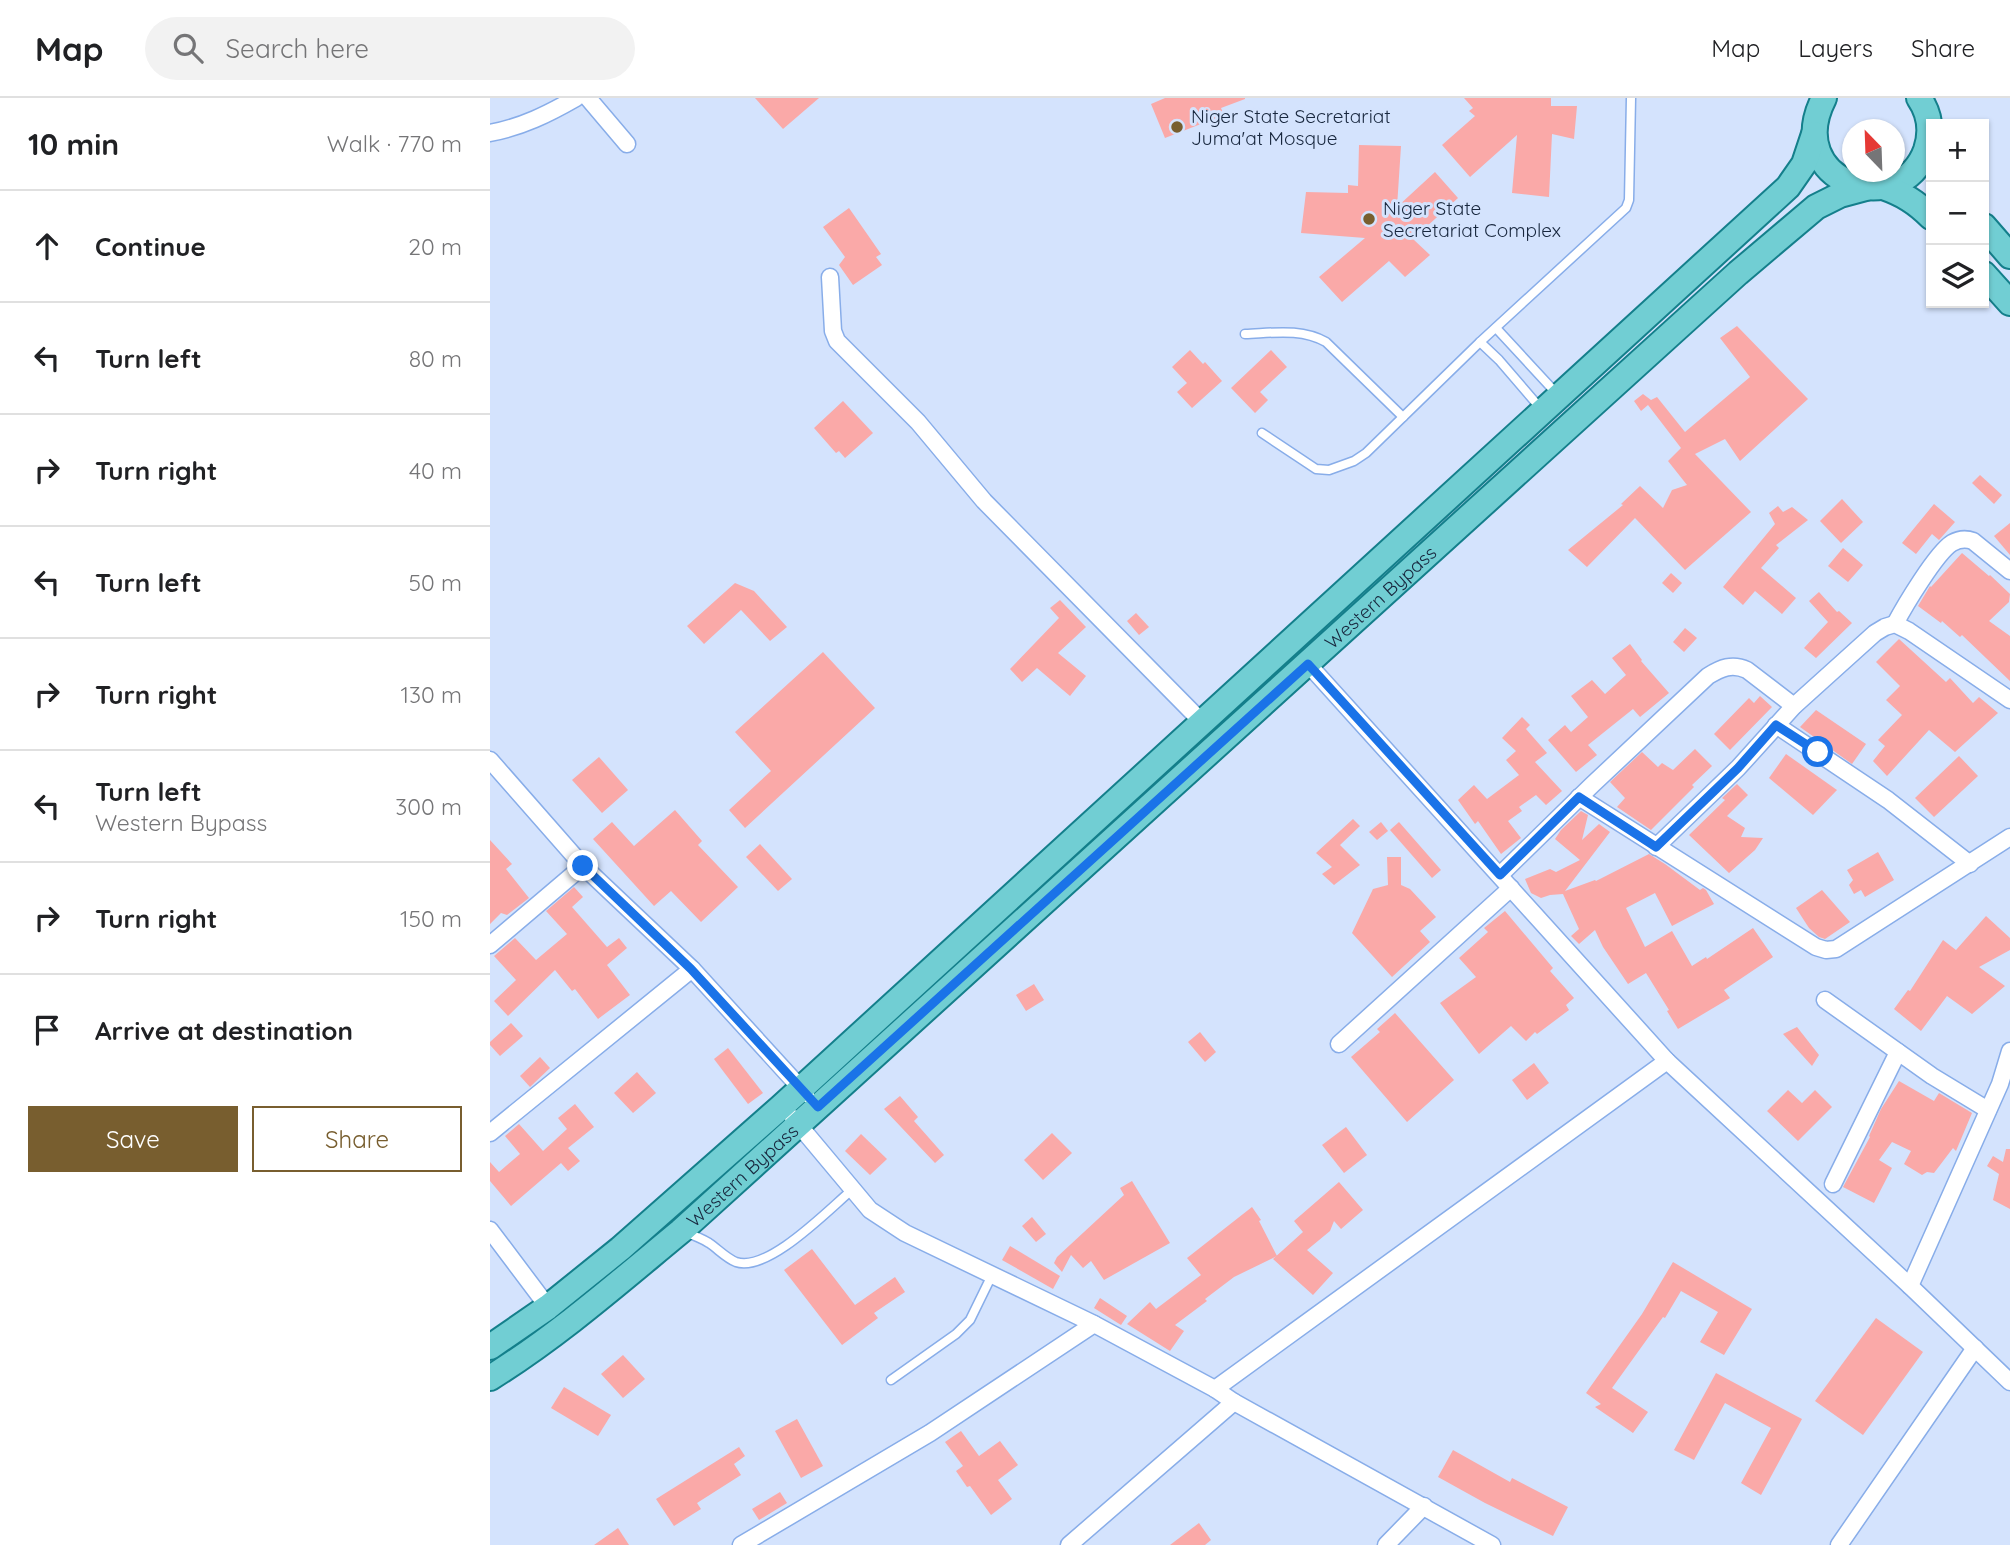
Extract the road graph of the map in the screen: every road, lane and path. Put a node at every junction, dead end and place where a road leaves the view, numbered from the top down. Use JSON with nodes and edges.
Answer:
{"nodes":[{"id":1,"x":576,"y":98,"type":"edge"},
{"id":2,"x":588,"y":98,"type":"edge"},
{"id":3,"x":1631,"y":98,"type":"edge"},
{"id":4,"x":1919,"y":98,"type":"edge"},
{"id":5,"x":1943,"y":98,"type":"edge"},
{"id":6,"x":1816,"y":111,"type":"edge"},
{"id":7,"x":1927,"y":119,"type":"edge"},
{"id":8,"x":1936,"y":119,"type":"edge"},
{"id":9,"x":490,"y":133,"type":"edge"},
{"id":10,"x":627,"y":144,"type":"dead end"},
{"id":11,"x":1926,"y":148,"type":"edge"},
{"id":12,"x":1874,"y":187,"type":"junction"},
{"id":13,"x":1926,"y":212,"type":"edge"},
{"id":14,"x":1989,"y":232,"type":"edge"},
{"id":15,"x":2010,"y":256,"type":"edge"},
{"id":16,"x":830,"y":277,"type":"dead end"},
{"id":17,"x":1989,"y":280,"type":"edge"},
{"id":18,"x":2010,"y":303,"type":"edge"},
{"id":19,"x":1496,"y":328,"type":"junction"},
{"id":20,"x":1245,"y":334,"type":"dead end"},
{"id":21,"x":1480,"y":342,"type":"junction"},
{"id":22,"x":1551,"y":403,"type":"junction"},
{"id":23,"x":1403,"y":417,"type":"junction"},
{"id":24,"x":1262,"y":433,"type":"dead end"},
{"id":25,"x":2010,"y":571,"type":"edge"},
{"id":26,"x":1895,"y":624,"type":"junction"},
{"id":27,"x":1308,"y":664,"type":"junction"},
{"id":28,"x":2010,"y":700,"type":"edge"},
{"id":29,"x":1794,"y":706,"type":"junction"},
{"id":30,"x":1202,"y":722,"type":"junction"},
{"id":31,"x":1776,"y":725,"type":"junction"},
{"id":32,"x":490,"y":760,"type":"edge"},
{"id":33,"x":1579,"y":797,"type":"junction"},
{"id":34,"x":2010,"y":837,"type":"edge"},
{"id":35,"x":1656,"y":847,"type":"junction"},
{"id":36,"x":1970,"y":864,"type":"junction"},
{"id":37,"x":583,"y":866,"type":"junction"},
{"id":38,"x":1500,"y":875,"type":"junction"},
{"id":39,"x":1511,"y":888,"type":"junction"},
{"id":40,"x":490,"y":944,"type":"edge"},
{"id":41,"x":691,"y":969,"type":"junction"},
{"id":42,"x":1825,"y":1000,"type":"dead end"},
{"id":43,"x":1339,"y":1044,"type":"dead end"},
{"id":44,"x":2010,"y":1051,"type":"edge"},
{"id":45,"x":1898,"y":1052,"type":"junction"},
{"id":46,"x":1667,"y":1061,"type":"junction"},
{"id":47,"x":2005,"y":1082,"type":"edge"},
{"id":48,"x":800,"y":1088,"type":"junction"},
{"id":49,"x":782,"y":1107,"type":"junction"},
{"id":50,"x":818,"y":1107,"type":"junction"},
{"id":51,"x":1988,"y":1110,"type":"junction"},
{"id":52,"x":799,"y":1125,"type":"junction"},
{"id":53,"x":490,"y":1133,"type":"edge"},
{"id":54,"x":1833,"y":1184,"type":"dead end"},
{"id":55,"x":852,"y":1189,"type":"junction"},
{"id":56,"x":490,"y":1230,"type":"edge"},
{"id":57,"x":681,"y":1231,"type":"junction"},
{"id":58,"x":992,"y":1275,"type":"junction"},
{"id":59,"x":1910,"y":1286,"type":"junction"},
{"id":60,"x":548,"y":1307,"type":"junction"},
{"id":61,"x":1094,"y":1324,"type":"junction"},
{"id":62,"x":490,"y":1347,"type":"edge"},
{"id":63,"x":1975,"y":1348,"type":"junction"},
{"id":64,"x":490,"y":1378,"type":"edge"},
{"id":65,"x":891,"y":1380,"type":"dead end"},
{"id":66,"x":2010,"y":1382,"type":"edge"},
{"id":67,"x":1215,"y":1388,"type":"junction"},
{"id":68,"x":1234,"y":1402,"type":"junction"},
{"id":69,"x":1424,"y":1506,"type":"junction"},
{"id":70,"x":741,"y":1545,"type":"edge"},
{"id":71,"x":1069,"y":1545,"type":"edge"},
{"id":72,"x":1386,"y":1545,"type":"edge"},
{"id":73,"x":1492,"y":1545,"type":"edge"},
{"id":74,"x":1839,"y":1545,"type":"edge"}],
"edges":[{"from":1,"to":9,"type":"street"},
{"from":2,"to":10,"type":"street"},
{"from":3,"to":19,"type":"lane"},
{"from":4,"to":7,"type":"main road"},
{"from":5,"to":8,"type":"main road","name":"Western Bypass"},
{"from":6,"to":12,"type":"main road"},
{"from":6,"to":22,"type":"main road","name":"Western Bypass"},
{"from":11,"to":12,"type":"main road","name":"Western Bypass"},
{"from":12,"to":13,"type":"main road"},
{"from":12,"to":27,"type":"main road","name":"Western Bypass"},
{"from":14,"to":15,"type":"main road"},
{"from":16,"to":30,"type":"street"},
{"from":17,"to":18,"type":"main road"},
{"from":19,"to":21,"type":"lane"},
{"from":19,"to":22,"type":"lane"},
{"from":20,"to":23,"type":"lane"},
{"from":21,"to":22,"type":"lane"},
{"from":21,"to":23,"type":"lane"},
{"from":22,"to":30,"type":"main road","name":"Western Bypass"},
{"from":23,"to":24,"type":"lane"},
{"from":25,"to":26,"type":"street"},
{"from":26,"to":28,"type":"street"},
{"from":26,"to":29,"type":"street"},
{"from":27,"to":38,"type":"street"},
{"from":27,"to":50,"type":"main road","name":"Western Bypass"},
{"from":29,"to":31,"type":"street"},
{"from":29,"to":33,"type":"street"},
{"from":30,"to":48,"type":"main road","name":"Western Bypass"},
{"from":31,"to":35,"type":"street"},
{"from":31,"to":36,"type":"street"},
{"from":32,"to":37,"type":"street"},
{"from":33,"to":35,"type":"street"},
{"from":33,"to":38,"type":"street"},
{"from":34,"to":36,"type":"street"},
{"from":35,"to":36,"type":"street"},
{"from":37,"to":40,"type":"street"},
{"from":37,"to":41,"type":"street"},
{"from":38,"to":39,"type":"street"},
{"from":39,"to":43,"type":"street"},
{"from":39,"to":46,"type":"street"},
{"from":41,"to":48,"type":"street"},
{"from":41,"to":53,"type":"street"},
{"from":42,"to":45,"type":"street"},
{"from":44,"to":47,"type":"street"},
{"from":45,"to":51,"type":"street"},
{"from":45,"to":54,"type":"street"},
{"from":46,"to":59,"type":"street"},
{"from":46,"to":67,"type":"street"},
{"from":47,"to":51,"type":"street"},
{"from":48,"to":49,"type":"main road","name":"Western Bypass"},
{"from":48,"to":50,"type":"street"},
{"from":49,"to":52,"type":"street"},
{"from":49,"to":60,"type":"main road","name":"Western Bypass"},
{"from":50,"to":52,"type":"main road","name":"Western Bypass"},
{"from":51,"to":59,"type":"street"},
{"from":52,"to":55,"type":"street"},
{"from":52,"to":57,"type":"main road","name":"Western Bypass"},
{"from":55,"to":57,"type":"lane"},
{"from":55,"to":58,"type":"street"},
{"from":56,"to":60,"type":"street"},
{"from":57,"to":64,"type":"main road","name":"Western Bypass"},
{"from":58,"to":61,"type":"street"},
{"from":58,"to":65,"type":"lane"},
{"from":59,"to":63,"type":"street"},
{"from":60,"to":62,"type":"main road","name":"Western Bypass"},
{"from":61,"to":67,"type":"street"},
{"from":61,"to":70,"type":"street"},
{"from":63,"to":66,"type":"street"},
{"from":63,"to":74,"type":"street"},
{"from":67,"to":68,"type":"street"},
{"from":68,"to":69,"type":"street"},
{"from":68,"to":71,"type":"street"},
{"from":69,"to":72,"type":"street"},
{"from":69,"to":73,"type":"street"}]}
